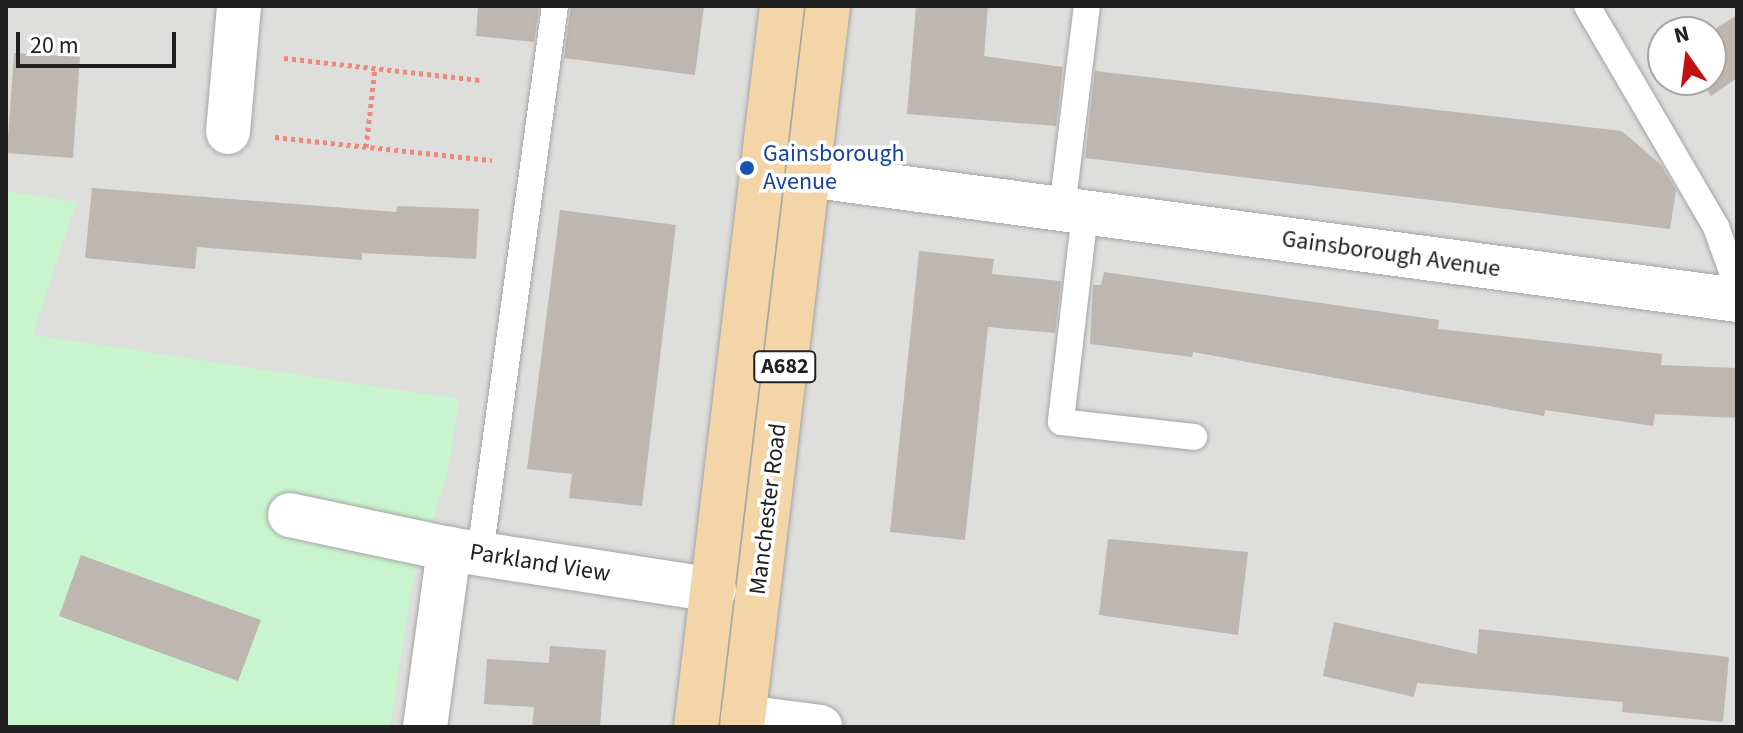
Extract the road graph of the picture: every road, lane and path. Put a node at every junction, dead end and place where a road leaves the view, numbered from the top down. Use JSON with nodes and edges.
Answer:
{"nodes":[{"id":1,"x":239,"y":6,"type":"edge"},
{"id":2,"x":555,"y":6,"type":"edge"},
{"id":3,"x":782,"y":6,"type":"edge"},
{"id":4,"x":828,"y":6,"type":"edge"},
{"id":5,"x":1087,"y":6,"type":"edge"},
{"id":6,"x":1587,"y":6,"type":"edge"},
{"id":7,"x":235,"y":53,"type":"junction"},
{"id":8,"x":375,"y":68,"type":"junction"},
{"id":9,"x":480,"y":80,"type":"dead end"},
{"id":10,"x":228,"y":132,"type":"joint"},
{"id":11,"x":366,"y":147,"type":"junction"},
{"id":12,"x":533,"y":164,"type":"junction"},
{"id":13,"x":763,"y":171,"type":"junction"},
{"id":14,"x":808,"y":175,"type":"junction"},
{"id":15,"x":1074,"y":211,"type":"junction"},
{"id":16,"x":1737,"y":285,"type":"edge"},
{"id":17,"x":1737,"y":300,"type":"edge"},
{"id":18,"x":1194,"y":437,"type":"dead end"},
{"id":19,"x":290,"y":515,"type":"dead end"},
{"id":20,"x":465,"y":551,"type":"junction"},
{"id":21,"x":714,"y":590,"type":"junction"},
{"id":22,"x":758,"y":596,"type":"junction"},
{"id":23,"x":697,"y":721,"type":"edge"},
{"id":24,"x":743,"y":722,"type":"edge"},
{"id":25,"x":425,"y":727,"type":"edge"},
{"id":26,"x":820,"y":727,"type":"edge"}],
"edges":[{"from":1,"to":7,"type":"street"},
{"from":2,"to":12,"type":"lane"},
{"from":3,"to":13,"type":"main road","name":"Manchester Road","number":"A682"},
{"from":4,"to":14,"type":"main road","name":"Manchester Road","number":"A682"},
{"from":5,"to":15,"type":"lane"},
{"from":6,"to":16,"type":"lane"},
{"from":7,"to":8,"type":"path"},
{"from":7,"to":10,"type":"street"},
{"from":8,"to":9,"type":"path"},
{"from":8,"to":11,"type":"path"},
{"from":10,"to":11,"type":"path"},
{"from":11,"to":12,"type":"path"},
{"from":12,"to":20,"type":"lane"},
{"from":13,"to":14,"type":"main road"},
{"from":13,"to":21,"type":"main road","name":"Manchester Road","number":"A682"},
{"from":14,"to":15,"type":"street","name":"Gainsborough Avenue"},
{"from":14,"to":22,"type":"main road","name":"Manchester Road","number":"A682"},
{"from":15,"to":17,"type":"street","name":"Gainsborough Avenue"},
{"from":15,"to":18,"type":"lane"},
{"from":19,"to":20,"type":"street"},
{"from":20,"to":21,"type":"street","name":"Parkland View"},
{"from":20,"to":25,"type":"street","name":"Parkland View"},
{"from":21,"to":22,"type":"main road"},
{"from":21,"to":23,"type":"main road","name":"Manchester Road","number":"A682"},
{"from":22,"to":24,"type":"main road","name":"Manchester Road","number":"A682"},
{"from":23,"to":24,"type":"main road"},
{"from":24,"to":26,"type":"street"}]}
